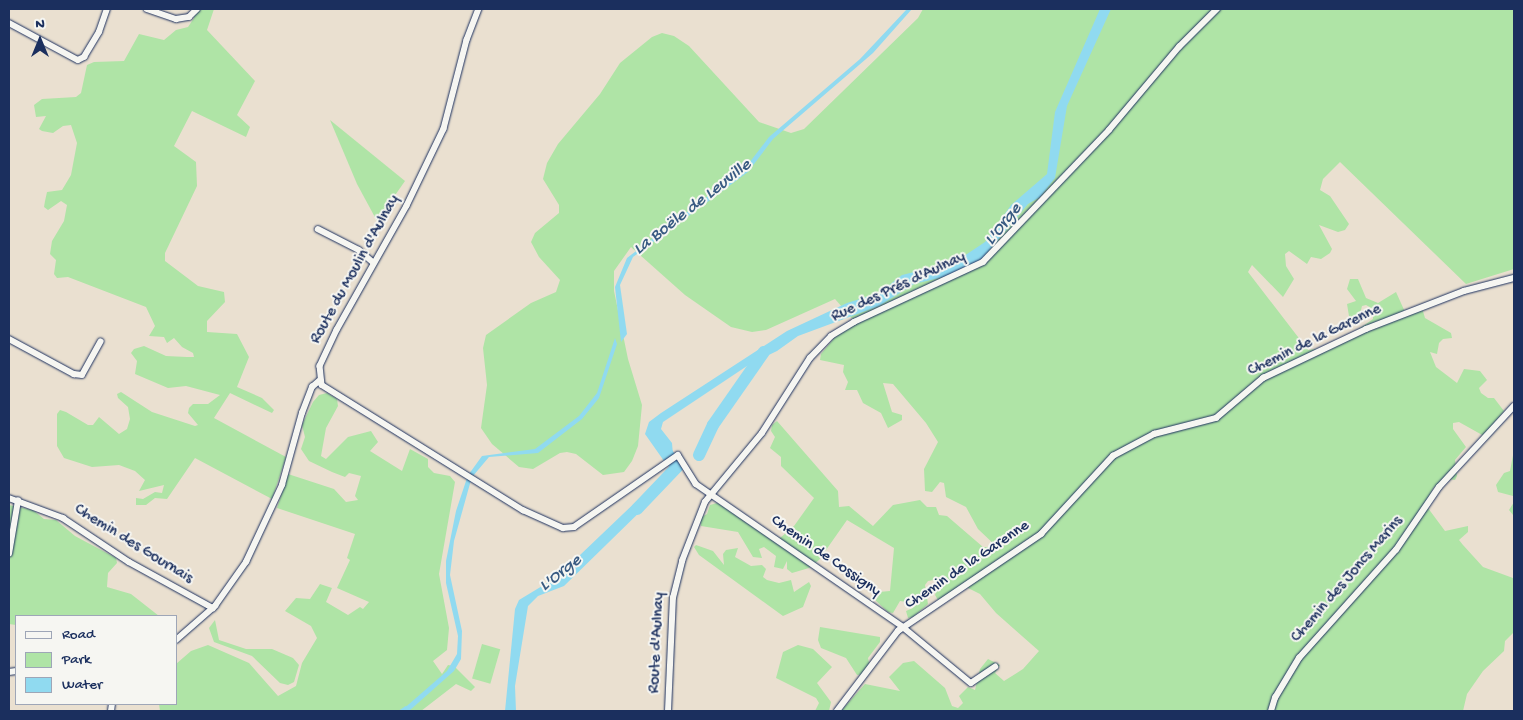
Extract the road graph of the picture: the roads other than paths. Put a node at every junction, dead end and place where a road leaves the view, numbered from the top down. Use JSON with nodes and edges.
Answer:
{"nodes":[{"id":1,"x":107,"y":9,"type":"edge"},
{"id":2,"x":147,"y":9,"type":"edge"},
{"id":3,"x":479,"y":9,"type":"edge"},
{"id":4,"x":1217,"y":9,"type":"edge"},
{"id":5,"x":196,"y":10,"type":"edge"},
{"id":6,"x":9,"y":23,"type":"edge"},
{"id":7,"x":318,"y":229,"type":"dead end"},
{"id":8,"x":373,"y":262,"type":"junction"},
{"id":9,"x":1514,"y":278,"type":"edge"},
{"id":10,"x":9,"y":339,"type":"edge"},
{"id":11,"x":100,"y":342,"type":"dead end"},
{"id":12,"x":319,"y":381,"type":"junction"},
{"id":13,"x":1514,"y":406,"type":"edge"},
{"id":14,"x":711,"y":493,"type":"junction"},
{"id":15,"x":9,"y":498,"type":"edge"},
{"id":16,"x":18,"y":501,"type":"junction"},
{"id":17,"x":9,"y":554,"type":"edge"},
{"id":18,"x":213,"y":608,"type":"junction"},
{"id":19,"x":902,"y":627,"type":"junction"},
{"id":20,"x":178,"y":638,"type":"edge"},
{"id":21,"x":995,"y":667,"type":"dead end"},
{"id":22,"x":668,"y":711,"type":"edge"},
{"id":23,"x":836,"y":711,"type":"edge"},
{"id":24,"x":1271,"y":711,"type":"edge"}],
"edges":[{"from":1,"to":6,"type":"street"},
{"from":2,"to":5,"type":"street"},
{"from":3,"to":8,"type":"street","name":"Route du Moulin d'Aulnay"},
{"from":4,"to":14,"type":"street","name":"Rue des Prés d'Aulnay"},
{"from":7,"to":8,"type":"street"},
{"from":8,"to":12,"type":"street","name":"Route du Moulin d'Aulnay"},
{"from":9,"to":19,"type":"street","name":"Chemin de la Garenne"},
{"from":10,"to":11,"type":"street"},
{"from":12,"to":14,"type":"street","name":"Chemin de Cossigny"},
{"from":12,"to":18,"type":"street","name":"Route du Moulin d'Aulnay"},
{"from":13,"to":24,"type":"street","name":"Chemin des Joncs Marins"},
{"from":14,"to":19,"type":"street","name":"Chemin de Cossigny"},
{"from":14,"to":22,"type":"street","name":"Route d'Aulnay"},
{"from":15,"to":16,"type":"street","name":"Chemin des Gournais"},
{"from":16,"to":17,"type":"street"},
{"from":16,"to":18,"type":"street","name":"Chemin des Gournais"},
{"from":18,"to":20,"type":"street","name":"Route du Moulin d'Aulnay"},
{"from":19,"to":21,"type":"street","name":"Chemin de Cossigny"},
{"from":19,"to":23,"type":"street","name":"Chemin de la Garenne"}]}
